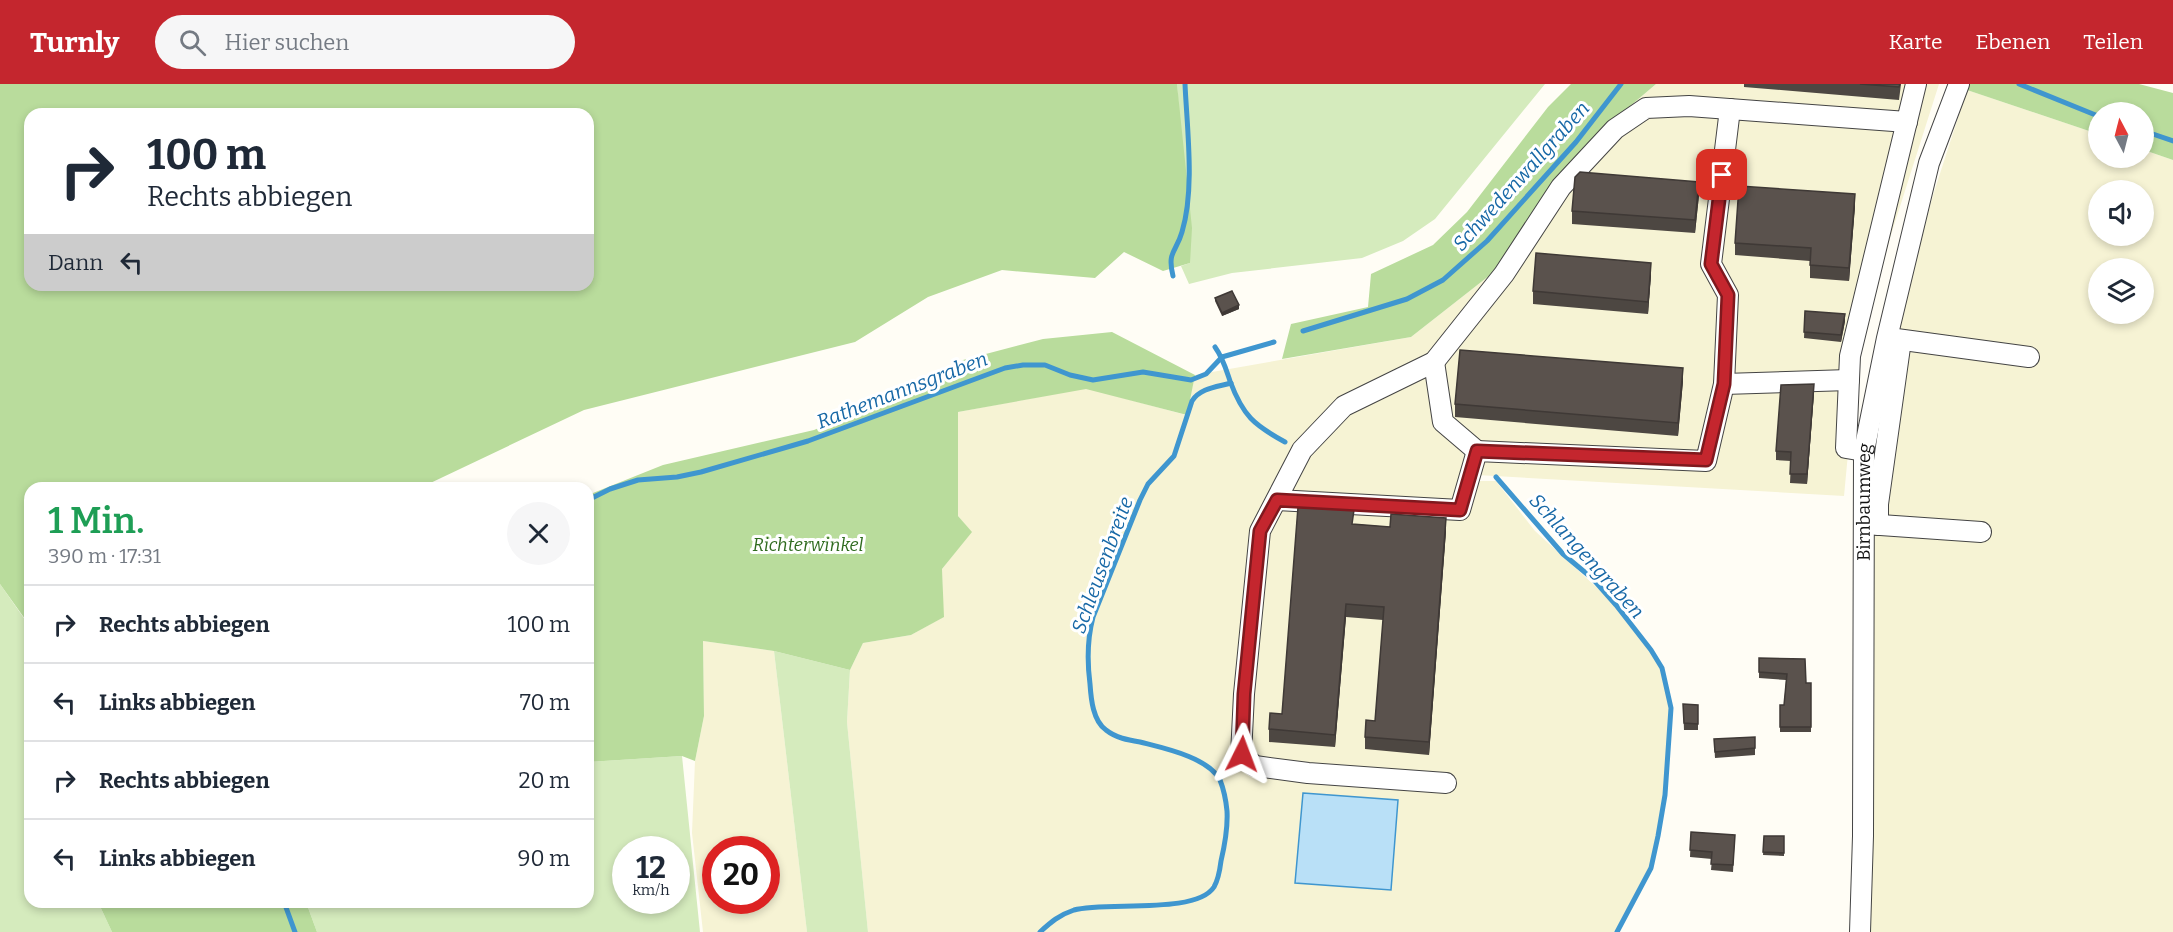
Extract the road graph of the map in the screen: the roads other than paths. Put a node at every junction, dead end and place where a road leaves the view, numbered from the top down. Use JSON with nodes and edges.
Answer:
{"nodes":[{"id":1,"x":1916,"y":84,"type":"edge"},
{"id":2,"x":1959,"y":84,"type":"edge"},
{"id":3,"x":1730,"y":109,"type":"junction"},
{"id":4,"x":1907,"y":122,"type":"junction"},
{"id":5,"x":1894,"y":339,"type":"junction"},
{"id":6,"x":2029,"y":357,"type":"dead end"},
{"id":7,"x":1434,"y":362,"type":"junction"},
{"id":8,"x":1849,"y":380,"type":"junction"},
{"id":9,"x":1724,"y":384,"type":"junction"},
{"id":10,"x":1477,"y":451,"type":"junction"},
{"id":11,"x":1864,"y":451,"type":"junction"},
{"id":12,"x":1277,"y":500,"type":"junction"},
{"id":13,"x":1871,"y":524,"type":"junction"},
{"id":14,"x":1981,"y":532,"type":"dead end"},
{"id":15,"x":1446,"y":783,"type":"dead end"},
{"id":16,"x":1860,"y":932,"type":"edge"}],
"edges":[{"from":1,"to":4,"type":"street"},
{"from":2,"to":5,"type":"street","name":"Birnbaumweg"},
{"from":3,"to":4,"type":"street"},
{"from":3,"to":7,"type":"street"},
{"from":3,"to":9,"type":"street"},
{"from":4,"to":8,"type":"street"},
{"from":5,"to":6,"type":"street"},
{"from":5,"to":11,"type":"street","name":"Birnbaumweg"},
{"from":5,"to":13,"type":"street"},
{"from":7,"to":10,"type":"street"},
{"from":7,"to":12,"type":"street"},
{"from":8,"to":9,"type":"street"},
{"from":8,"to":11,"type":"street"},
{"from":9,"to":10,"type":"street"},
{"from":10,"to":12,"type":"street"},
{"from":11,"to":13,"type":"street","name":"Birnbaumweg"},
{"from":12,"to":15,"type":"street"},
{"from":13,"to":14,"type":"street"},
{"from":13,"to":16,"type":"street","name":"Birnbaumweg"}]}
